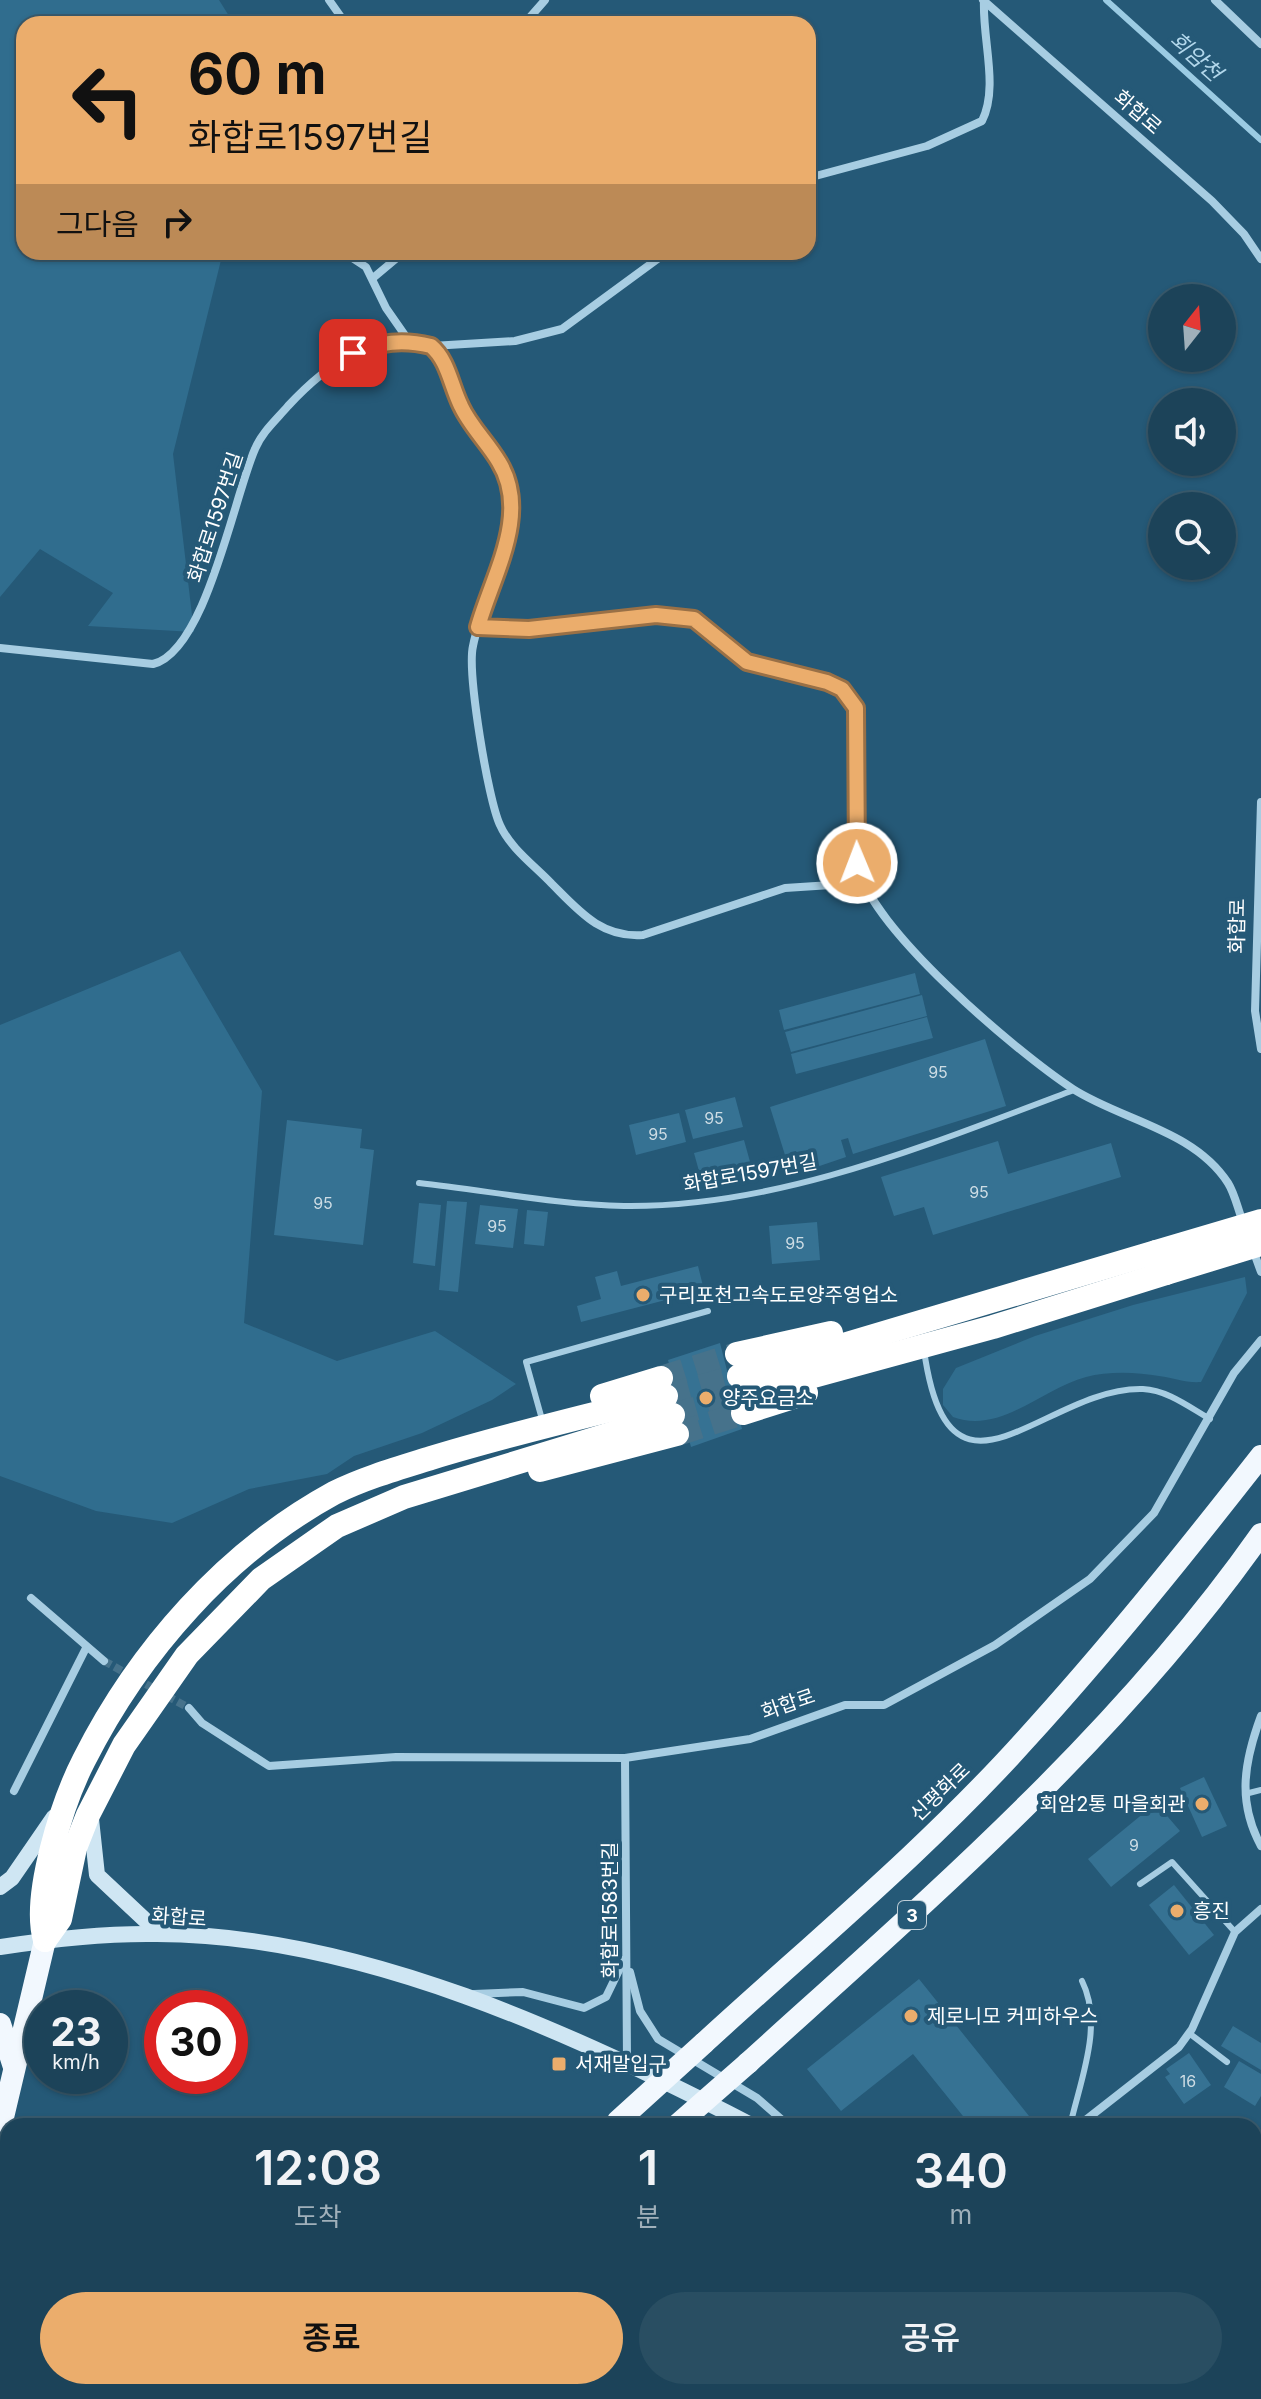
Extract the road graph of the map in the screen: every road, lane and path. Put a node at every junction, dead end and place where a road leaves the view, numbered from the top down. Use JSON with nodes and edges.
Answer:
{"nodes":[{"id":1,"x":545,"y":0,"type":"edge"},
{"id":2,"x":984,"y":0,"type":"edge"},
{"id":3,"x":1215,"y":0,"type":"edge"},
{"id":4,"x":531,"y":16,"type":"edge"},
{"id":5,"x":1261,"y":44,"type":"edge"},
{"id":6,"x":816,"y":176,"type":"edge"},
{"id":7,"x":1261,"y":259,"type":"edge"},
{"id":8,"x":355,"y":260,"type":"edge"},
{"id":9,"x":394,"y":260,"type":"edge"},
{"id":10,"x":656,"y":260,"type":"edge"},
{"id":11,"x":373,"y":278,"type":"junction"},
{"id":12,"x":409,"y":341,"type":"junction"},
{"id":13,"x":431,"y":346,"type":"junction"},
{"id":14,"x":478,"y":627,"type":"junction"},
{"id":15,"x":0,"y":648,"type":"edge"},
{"id":16,"x":1261,"y":802,"type":"edge"},
{"id":17,"x":862,"y":883,"type":"junction"},
{"id":18,"x":1261,"y":1049,"type":"edge"},
{"id":19,"x":1074,"y":1090,"type":"junction"},
{"id":20,"x":419,"y":1183,"type":"dead end"},
{"id":21,"x":1261,"y":1221,"type":"edge"},
{"id":22,"x":1261,"y":1244,"type":"edge"},
{"id":23,"x":1161,"y":1262,"type":"junction"},
{"id":24,"x":1261,"y":1272,"type":"edge"},
{"id":25,"x":708,"y":1311,"type":"dead end"},
{"id":26,"x":1261,"y":1340,"type":"edge"},
{"id":27,"x":924,"y":1353,"type":"junction"},
{"id":28,"x":541,"y":1418,"type":"junction"},
{"id":29,"x":1210,"y":1419,"type":"junction"},
{"id":30,"x":1261,"y":1456,"type":"edge"},
{"id":31,"x":1261,"y":1534,"type":"edge"},
{"id":32,"x":31,"y":1598,"type":"dead end"},
{"id":33,"x":86,"y":1648,"type":"junction"},
{"id":34,"x":104,"y":1661,"type":"tunnel mouth"},
{"id":35,"x":189,"y":1708,"type":"tunnel mouth"},
{"id":36,"x":1261,"y":1716,"type":"edge"},
{"id":37,"x":625,"y":1758,"type":"junction"},
{"id":38,"x":79,"y":1770,"type":"junction"},
{"id":39,"x":1261,"y":1790,"type":"edge"},
{"id":40,"x":14,"y":1791,"type":"dead end"},
{"id":41,"x":1245,"y":1794,"type":"junction"},
{"id":42,"x":91,"y":1809,"type":"junction"},
{"id":43,"x":1261,"y":1846,"type":"edge"},
{"id":44,"x":1140,"y":1884,"type":"dead end"},
{"id":45,"x":0,"y":1887,"type":"edge"},
{"id":46,"x":1261,"y":1909,"type":"edge"},
{"id":47,"x":1235,"y":1932,"type":"junction"},
{"id":48,"x":160,"y":1934,"type":"junction"},
{"id":49,"x":45,"y":1940,"type":"junction"},
{"id":50,"x":0,"y":1947,"type":"edge"},
{"id":51,"x":626,"y":1956,"type":"junction"},
{"id":52,"x":1082,"y":1981,"type":"dead end"},
{"id":53,"x":458,"y":1995,"type":"junction"},
{"id":54,"x":0,"y":2024,"type":"edge"},
{"id":55,"x":1189,"y":2033,"type":"junction"},
{"id":56,"x":627,"y":2061,"type":"junction"},
{"id":57,"x":1227,"y":2062,"type":"dead end"},
{"id":58,"x":14,"y":2067,"type":"junction"},
{"id":59,"x":3,"y":2118,"type":"edge"},
{"id":60,"x":623,"y":2118,"type":"edge"},
{"id":61,"x":685,"y":2118,"type":"edge"},
{"id":62,"x":737,"y":2118,"type":"edge"},
{"id":63,"x":780,"y":2118,"type":"edge"},
{"id":64,"x":1072,"y":2118,"type":"edge"},
{"id":65,"x":1088,"y":2118,"type":"edge"}],
"edges":[{"from":1,"to":4,"type":"street"},
{"from":2,"to":6,"type":"street"},
{"from":2,"to":7,"type":"street","name":"화합로"},
{"from":3,"to":5,"type":"street"},
{"from":8,"to":11,"type":"street"},
{"from":9,"to":11,"type":"street"},
{"from":10,"to":13,"type":"street","name":"화합로1597번길"},
{"from":11,"to":12,"type":"street"},
{"from":12,"to":13,"type":"street","name":"화합로1597번길"},
{"from":12,"to":15,"type":"street","name":"화합로1597번길"},
{"from":13,"to":14,"type":"street"},
{"from":14,"to":17,"type":"street"},
{"from":14,"to":17,"type":"street"},
{"from":16,"to":18,"type":"street","name":"화합로"},
{"from":17,"to":19,"type":"street"},
{"from":19,"to":20,"type":"lane","name":"화합로1597번길"},
{"from":19,"to":24,"type":"street"},
{"from":21,"to":23,"type":"highway","bridge":true},
{"from":22,"to":23,"type":"highway","bridge":true},
{"from":23,"to":27,"type":"highway"},
{"from":23,"to":27,"type":"highway"},
{"from":25,"to":28,"type":"lane"},
{"from":26,"to":29,"type":"street","name":"화합로"},
{"from":27,"to":29,"type":"lane"},
{"from":28,"to":38,"type":"highway"},
{"from":28,"to":42,"type":"highway"},
{"from":29,"to":37,"type":"street","name":"화합로"},
{"from":30,"to":60,"type":"highway","name":"신평화로","number":"3","bridge":true},
{"from":31,"to":61,"type":"highway","number":"3","bridge":true},
{"from":32,"to":33,"type":"street"},
{"from":33,"to":34,"type":"street"},
{"from":33,"to":40,"type":"street"},
{"from":35,"to":37,"type":"street","name":"화합로"},
{"from":36,"to":41,"type":"street"},
{"from":37,"to":51,"type":"street","name":"화합로1583번길"},
{"from":38,"to":45,"type":"main road"},
{"from":38,"to":49,"type":"highway"},
{"from":39,"to":41,"type":"lane"},
{"from":41,"to":43,"type":"street"},
{"from":42,"to":48,"type":"main road"},
{"from":42,"to":49,"type":"highway"},
{"from":44,"to":47,"type":"lane"},
{"from":46,"to":47,"type":"street"},
{"from":47,"to":55,"type":"street"},
{"from":48,"to":49,"type":"main road","name":"화합로"},
{"from":48,"to":53,"type":"main road","name":"화합로"},
{"from":49,"to":50,"type":"main road","name":"화합로"},
{"from":49,"to":58,"type":"highway"},
{"from":51,"to":53,"type":"street"},
{"from":51,"to":56,"type":"street","name":"화합로1583번길"},
{"from":51,"to":63,"type":"street"},
{"from":52,"to":64,"type":"lane"},
{"from":53,"to":56,"type":"main road","name":"화합로"},
{"from":54,"to":58,"type":"highway"},
{"from":55,"to":57,"type":"lane"},
{"from":55,"to":65,"type":"street"},
{"from":56,"to":62,"type":"main road","name":"화합로"},
{"from":58,"to":59,"type":"highway"}]}
